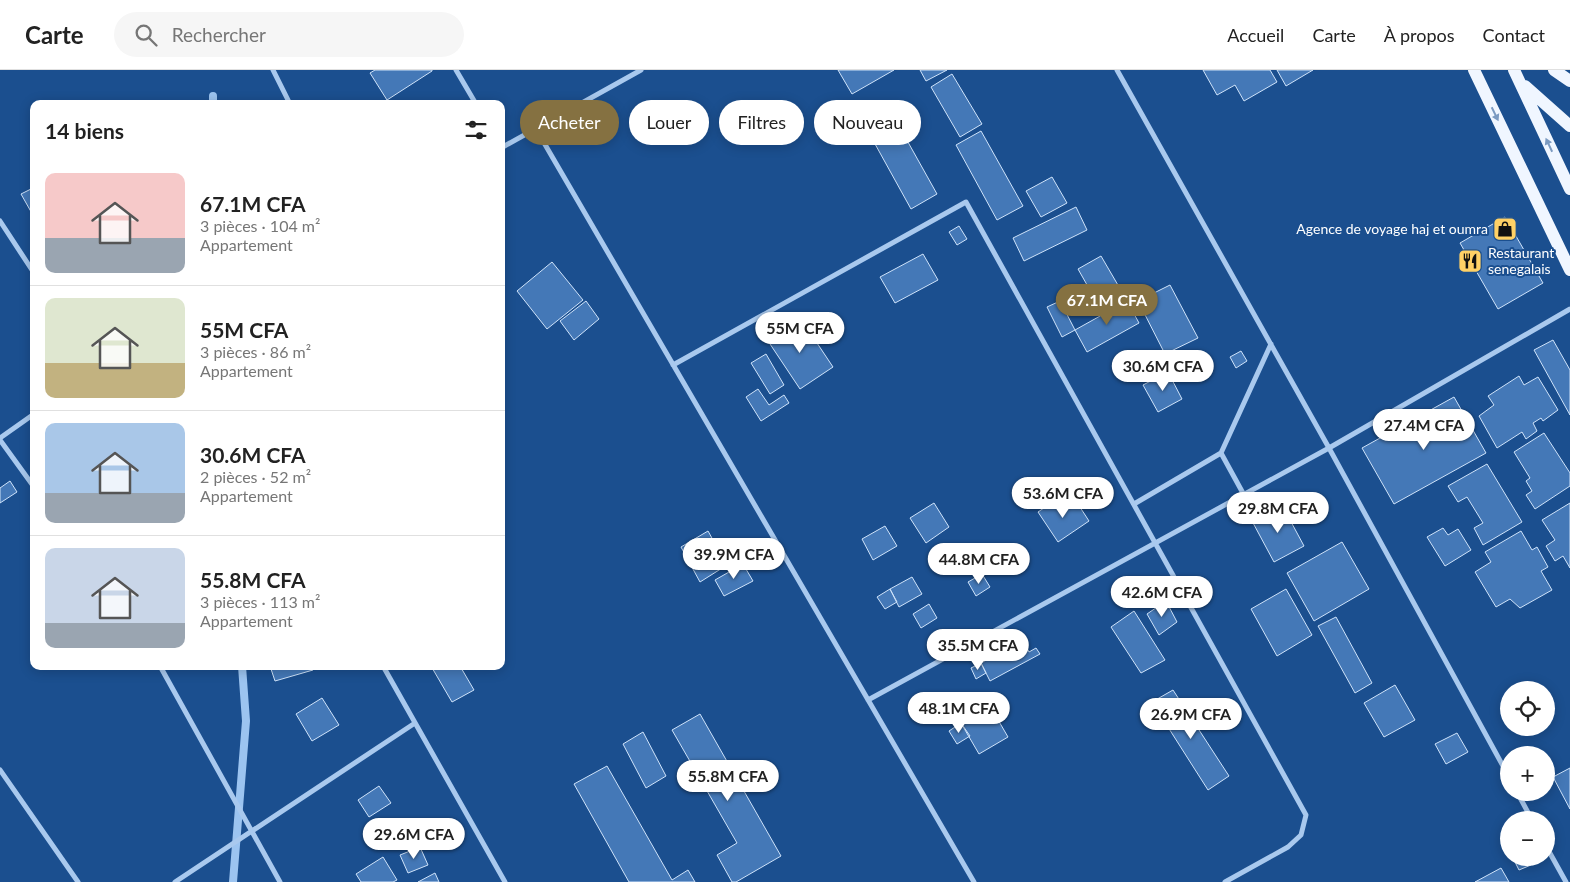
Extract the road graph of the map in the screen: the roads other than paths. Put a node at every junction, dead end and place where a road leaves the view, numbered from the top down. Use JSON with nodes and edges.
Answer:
{"nodes":[{"id":1,"x":273,"y":70,"type":"edge"},
{"id":2,"x":456,"y":70,"type":"edge"},
{"id":3,"x":641,"y":70,"type":"edge"},
{"id":4,"x":1118,"y":70,"type":"edge"},
{"id":5,"x":1474,"y":70,"type":"edge"},
{"id":6,"x":1506,"y":70,"type":"edge"},
{"id":7,"x":1554,"y":70,"type":"edge"},
{"id":8,"x":1517,"y":75,"type":"edge"},
{"id":9,"x":1570,"y":81,"type":"edge"},
{"id":10,"x":288,"y":100,"type":"edge"},
{"id":11,"x":474,"y":100,"type":"edge"},
{"id":12,"x":588,"y":100,"type":"edge"},
{"id":13,"x":1570,"y":126,"type":"edge"},
{"id":14,"x":520,"y":138,"type":"edge"},
{"id":15,"x":545,"y":145,"type":"edge"},
{"id":16,"x":505,"y":146,"type":"edge"},
{"id":17,"x":1570,"y":189,"type":"edge"},
{"id":18,"x":0,"y":221,"type":"edge"},
{"id":19,"x":30,"y":267,"type":"edge"},
{"id":20,"x":1570,"y":270,"type":"edge"},
{"id":21,"x":1570,"y":309,"type":"edge"},
{"id":22,"x":1271,"y":344,"type":"junction"},
{"id":23,"x":673,"y":365,"type":"junction"},
{"id":24,"x":30,"y":417,"type":"edge"},
{"id":25,"x":0,"y":439,"type":"edge"},
{"id":26,"x":1329,"y":448,"type":"junction"},
{"id":27,"x":1221,"y":453,"type":"junction"},
{"id":28,"x":30,"y":481,"type":"edge"},
{"id":29,"x":1244,"y":494,"type":"junction"},
{"id":30,"x":1134,"y":504,"type":"junction"},
{"id":31,"x":1156,"y":543,"type":"junction"},
{"id":32,"x":162,"y":670,"type":"edge"},
{"id":33,"x":385,"y":670,"type":"edge"},
{"id":34,"x":868,"y":700,"type":"junction"},
{"id":35,"x":415,"y":723,"type":"junction"},
{"id":36,"x":1500,"y":761,"type":"edge"},
{"id":37,"x":0,"y":770,"type":"edge"},
{"id":38,"x":252,"y":831,"type":"junction"},
{"id":39,"x":1555,"y":862,"type":"edge"},
{"id":40,"x":78,"y":882,"type":"edge"},
{"id":41,"x":175,"y":882,"type":"edge"},
{"id":42,"x":280,"y":882,"type":"edge"},
{"id":43,"x":505,"y":882,"type":"edge"},
{"id":44,"x":974,"y":882,"type":"edge"},
{"id":45,"x":1225,"y":882,"type":"edge"},
{"id":46,"x":1566,"y":882,"type":"edge"}],
"edges":[{"from":1,"to":10,"type":"street"},
{"from":2,"to":11,"type":"street"},
{"from":3,"to":12,"type":"street"},
{"from":4,"to":22,"type":"street"},
{"from":5,"to":20,"type":"main road","one_way":true},
{"from":6,"to":8,"type":"main road"},
{"from":7,"to":9,"type":"main road"},
{"from":8,"to":13,"type":"main road"},
{"from":17,"to":8,"type":"main road","one_way":true},
{"from":14,"to":16,"type":"street"},
{"from":15,"to":23,"type":"street"},
{"from":18,"to":19,"type":"street"},
{"from":21,"to":26,"type":"street"},
{"from":22,"to":26,"type":"street"},
{"from":22,"to":27,"type":"street"},
{"from":23,"to":30,"type":"street"},
{"from":23,"to":34,"type":"street"},
{"from":24,"to":25,"type":"street"},
{"from":25,"to":28,"type":"street"},
{"from":26,"to":29,"type":"street"},
{"from":26,"to":36,"type":"street"},
{"from":27,"to":29,"type":"street"},
{"from":27,"to":30,"type":"street"},
{"from":29,"to":31,"type":"street"},
{"from":30,"to":31,"type":"street"},
{"from":31,"to":34,"type":"street"},
{"from":31,"to":45,"type":"street"},
{"from":32,"to":38,"type":"street"},
{"from":33,"to":35,"type":"street"},
{"from":34,"to":44,"type":"street"},
{"from":35,"to":38,"type":"street"},
{"from":35,"to":43,"type":"street"},
{"from":37,"to":40,"type":"street"},
{"from":38,"to":41,"type":"street"},
{"from":38,"to":42,"type":"street"},
{"from":39,"to":46,"type":"street"}]}
